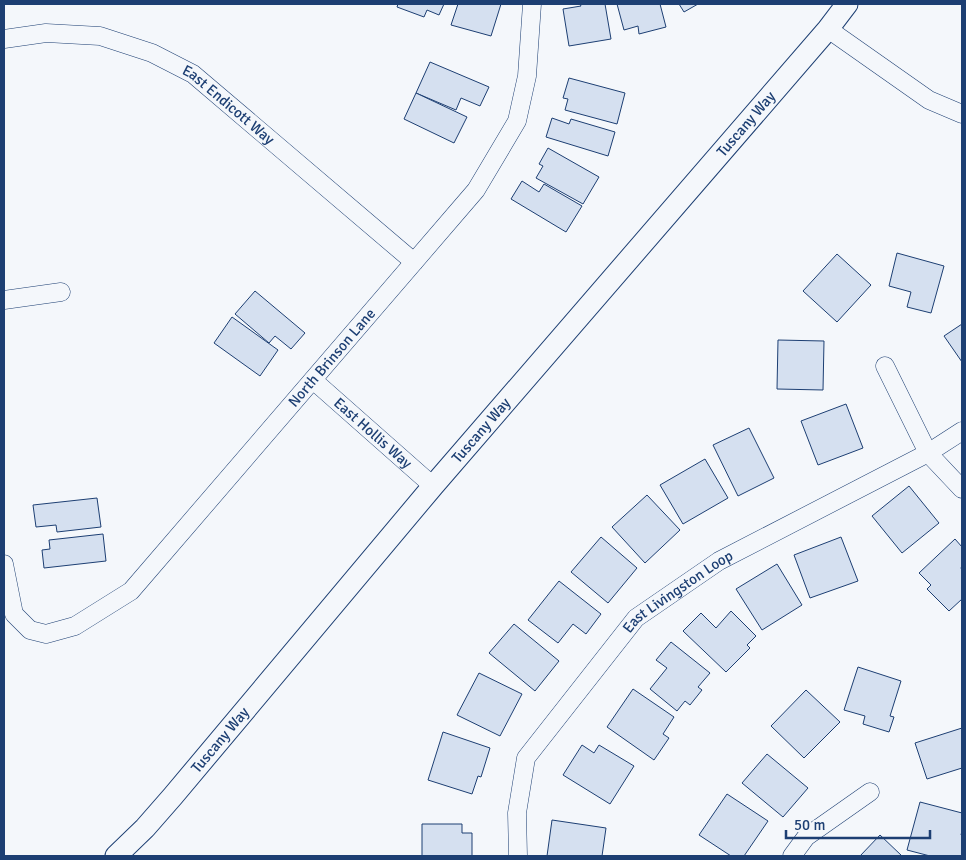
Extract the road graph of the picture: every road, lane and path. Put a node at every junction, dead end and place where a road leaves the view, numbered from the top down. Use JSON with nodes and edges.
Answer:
{"nodes":[{"id":1,"x":532,"y":4,"type":"edge"},
{"id":2,"x":847,"y":4,"type":"edge"},
{"id":3,"x":828,"y":29,"type":"junction"},
{"id":4,"x":4,"y":39,"type":"edge"},
{"id":5,"x":962,"y":114,"type":"edge"},
{"id":6,"x":414,"y":262,"type":"junction"},
{"id":7,"x":61,"y":292,"type":"dead end"},
{"id":8,"x":4,"y":300,"type":"edge"},
{"id":9,"x":885,"y":366,"type":"dead end"},
{"id":10,"x":313,"y":380,"type":"junction"},
{"id":11,"x":962,"y":431,"type":"edge"},
{"id":12,"x":928,"y":452,"type":"junction"},
{"id":13,"x":433,"y":486,"type":"junction"},
{"id":14,"x":962,"y":489,"type":"edge"},
{"id":15,"x":4,"y":564,"type":"edge"},
{"id":16,"x":870,"y":792,"type":"dead end"},
{"id":17,"x":119,"y":856,"type":"edge"},
{"id":18,"x":518,"y":856,"type":"edge"},
{"id":19,"x":792,"y":856,"type":"edge"}],
"edges":[{"from":1,"to":6,"type":"street","name":"North Brinson Lane"},
{"from":2,"to":3,"type":"street","name":"Tuscany Way"},
{"from":3,"to":5,"type":"street"},
{"from":3,"to":13,"type":"street","name":"Tuscany Way"},
{"from":4,"to":6,"type":"street","name":"East Endicott Way"},
{"from":6,"to":10,"type":"street","name":"North Brinson Lane"},
{"from":7,"to":8,"type":"street"},
{"from":9,"to":12,"type":"street"},
{"from":10,"to":13,"type":"street","name":"East Hollis Way"},
{"from":10,"to":15,"type":"street","name":"North Brinson Lane"},
{"from":11,"to":12,"type":"street","name":"East Livingston Loop"},
{"from":12,"to":14,"type":"street"},
{"from":12,"to":18,"type":"street","name":"East Livingston Loop"},
{"from":13,"to":17,"type":"street","name":"Tuscany Way"},
{"from":16,"to":19,"type":"street"}]}
